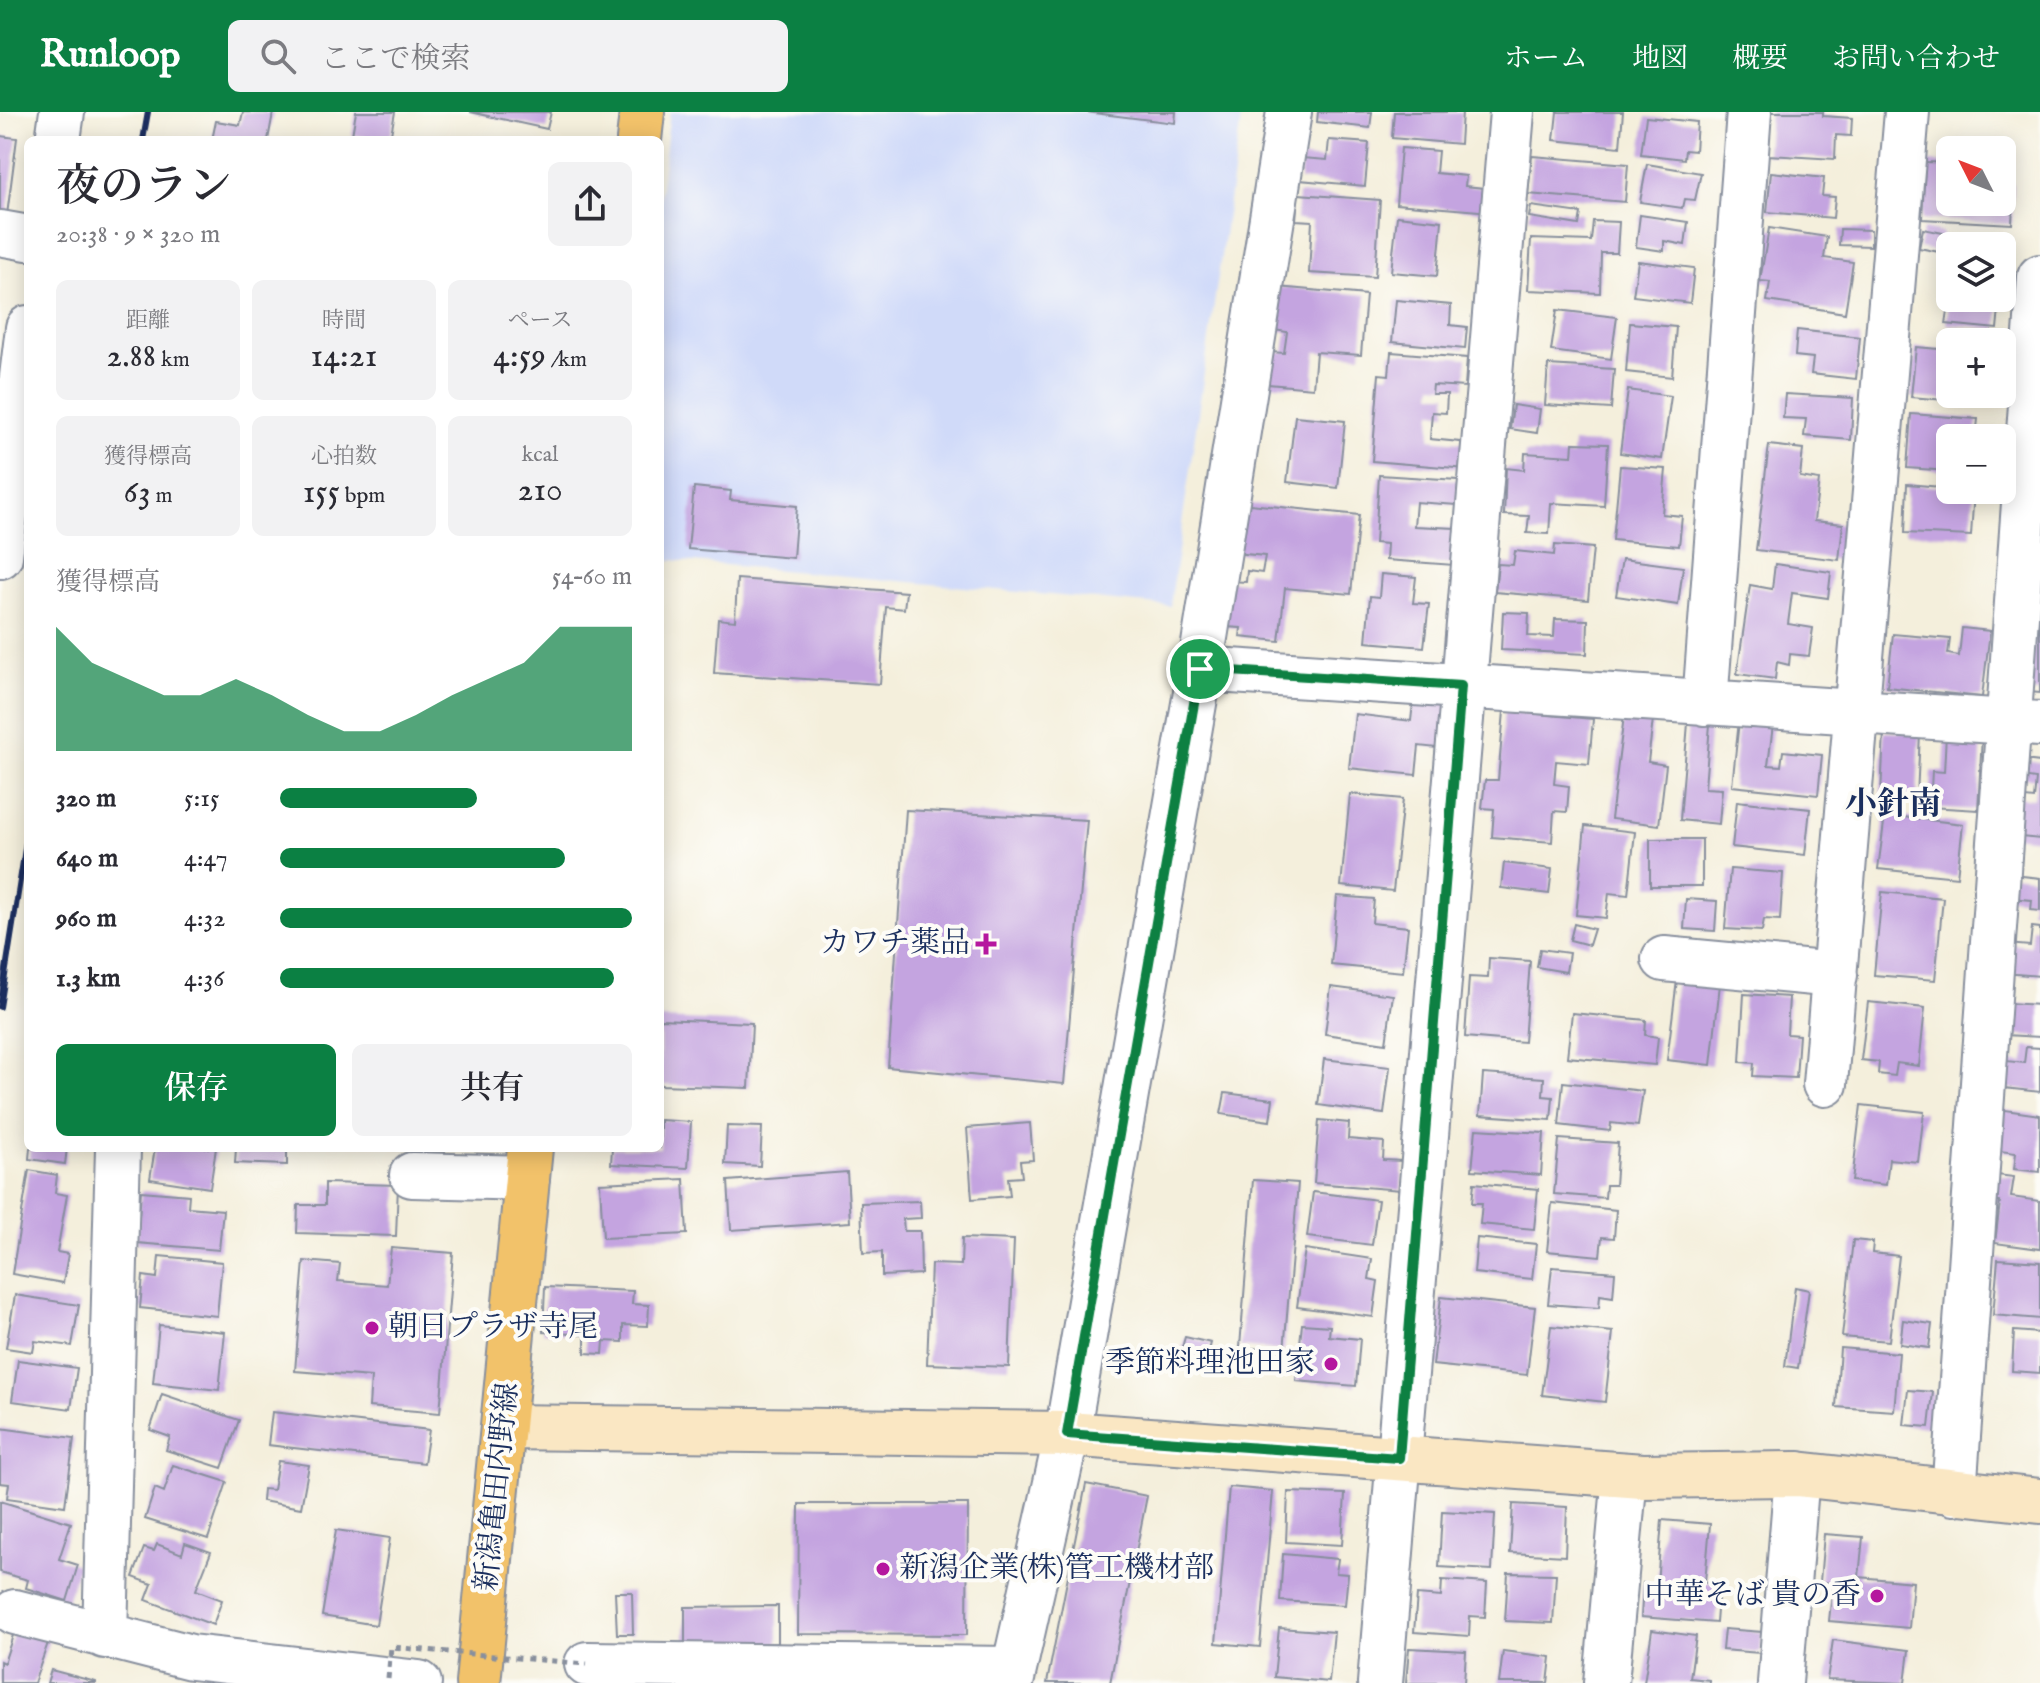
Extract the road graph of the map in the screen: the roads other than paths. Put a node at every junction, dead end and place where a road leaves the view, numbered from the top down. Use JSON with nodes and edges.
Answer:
{"nodes":[{"id":1,"x":62,"y":112,"type":"edge"},
{"id":2,"x":642,"y":112,"type":"edge"},
{"id":3,"x":1289,"y":112,"type":"edge"},
{"id":4,"x":1512,"y":112,"type":"edge"},
{"id":5,"x":1749,"y":112,"type":"edge"},
{"id":6,"x":1907,"y":112,"type":"edge"},
{"id":7,"x":59,"y":136,"type":"edge"},
{"id":8,"x":639,"y":136,"type":"edge"},
{"id":9,"x":0,"y":233,"type":"edge"},
{"id":10,"x":24,"y":237,"type":"edge"},
{"id":11,"x":2040,"y":277,"type":"edge"},
{"id":12,"x":24,"y":337,"type":"edge"},
{"id":13,"x":10,"y":369,"type":"edge"},
{"id":14,"x":0,"y":552,"type":"edge"},
{"id":15,"x":1200,"y":669,"type":"junction"},
{"id":16,"x":1461,"y":686,"type":"junction"},
{"id":17,"x":1705,"y":703,"type":"junction"},
{"id":18,"x":1859,"y":713,"type":"junction"},
{"id":19,"x":2023,"y":723,"type":"edge"},
{"id":20,"x":1664,"y":959,"type":"dead end"},
{"id":21,"x":1835,"y":975,"type":"junction"},
{"id":22,"x":1825,"y":1084,"type":"dead end"},
{"id":23,"x":118,"y":1152,"type":"edge"},
{"id":24,"x":528,"y":1163,"type":"edge"},
{"id":25,"x":412,"y":1175,"type":"dead end"},
{"id":26,"x":504,"y":1427,"type":"junction"},
{"id":27,"x":1067,"y":1434,"type":"junction"},
{"id":28,"x":1399,"y":1458,"type":"junction"},
{"id":29,"x":1797,"y":1474,"type":"junction"},
{"id":30,"x":1625,"y":1475,"type":"junction"},
{"id":31,"x":1954,"y":1493,"type":"junction"},
{"id":32,"x":2040,"y":1501,"type":"edge"},
{"id":33,"x":15,"y":1612,"type":"dead end"},
{"id":34,"x":105,"y":1636,"type":"junction"},
{"id":35,"x":587,"y":1664,"type":"road end"},
{"id":36,"x":1012,"y":1676,"type":"edge"},
{"id":37,"x":403,"y":1681,"type":"edge"},
{"id":38,"x":478,"y":1683,"type":"edge"},
{"id":39,"x":1380,"y":1683,"type":"edge"},
{"id":40,"x":1606,"y":1683,"type":"edge"},
{"id":41,"x":1780,"y":1683,"type":"edge"}],
"edges":[{"from":1,"to":7,"type":"street"},
{"from":2,"to":8,"type":"main road"},
{"from":3,"to":15,"type":"street"},
{"from":4,"to":16,"type":"street"},
{"from":5,"to":17,"type":"street"},
{"from":6,"to":18,"type":"street"},
{"from":9,"to":10,"type":"street"},
{"from":11,"to":19,"type":"street"},
{"from":12,"to":13,"type":"street"},
{"from":13,"to":14,"type":"street"},
{"from":15,"to":16,"type":"street"},
{"from":15,"to":27,"type":"street"},
{"from":16,"to":17,"type":"street"},
{"from":16,"to":28,"type":"street"},
{"from":17,"to":18,"type":"street"},
{"from":18,"to":19,"type":"street"},
{"from":18,"to":21,"type":"street"},
{"from":19,"to":31,"type":"street"},
{"from":20,"to":21,"type":"street"},
{"from":21,"to":22,"type":"street"},
{"from":23,"to":34,"type":"street"},
{"from":24,"to":25,"type":"street"},
{"from":24,"to":26,"type":"main road","name":"新潟亀田内野線"},
{"from":26,"to":27,"type":"street"},
{"from":26,"to":38,"type":"main road","name":"新潟亀田内野線"},
{"from":27,"to":28,"type":"street"},
{"from":27,"to":36,"type":"street"},
{"from":28,"to":30,"type":"street"},
{"from":28,"to":39,"type":"street"},
{"from":29,"to":30,"type":"street"},
{"from":29,"to":31,"type":"street"},
{"from":29,"to":41,"type":"street"},
{"from":30,"to":40,"type":"street"},
{"from":31,"to":32,"type":"street"},
{"from":33,"to":34,"type":"street"},
{"from":34,"to":37,"type":"street"},
{"from":35,"to":36,"type":"street"}]}
